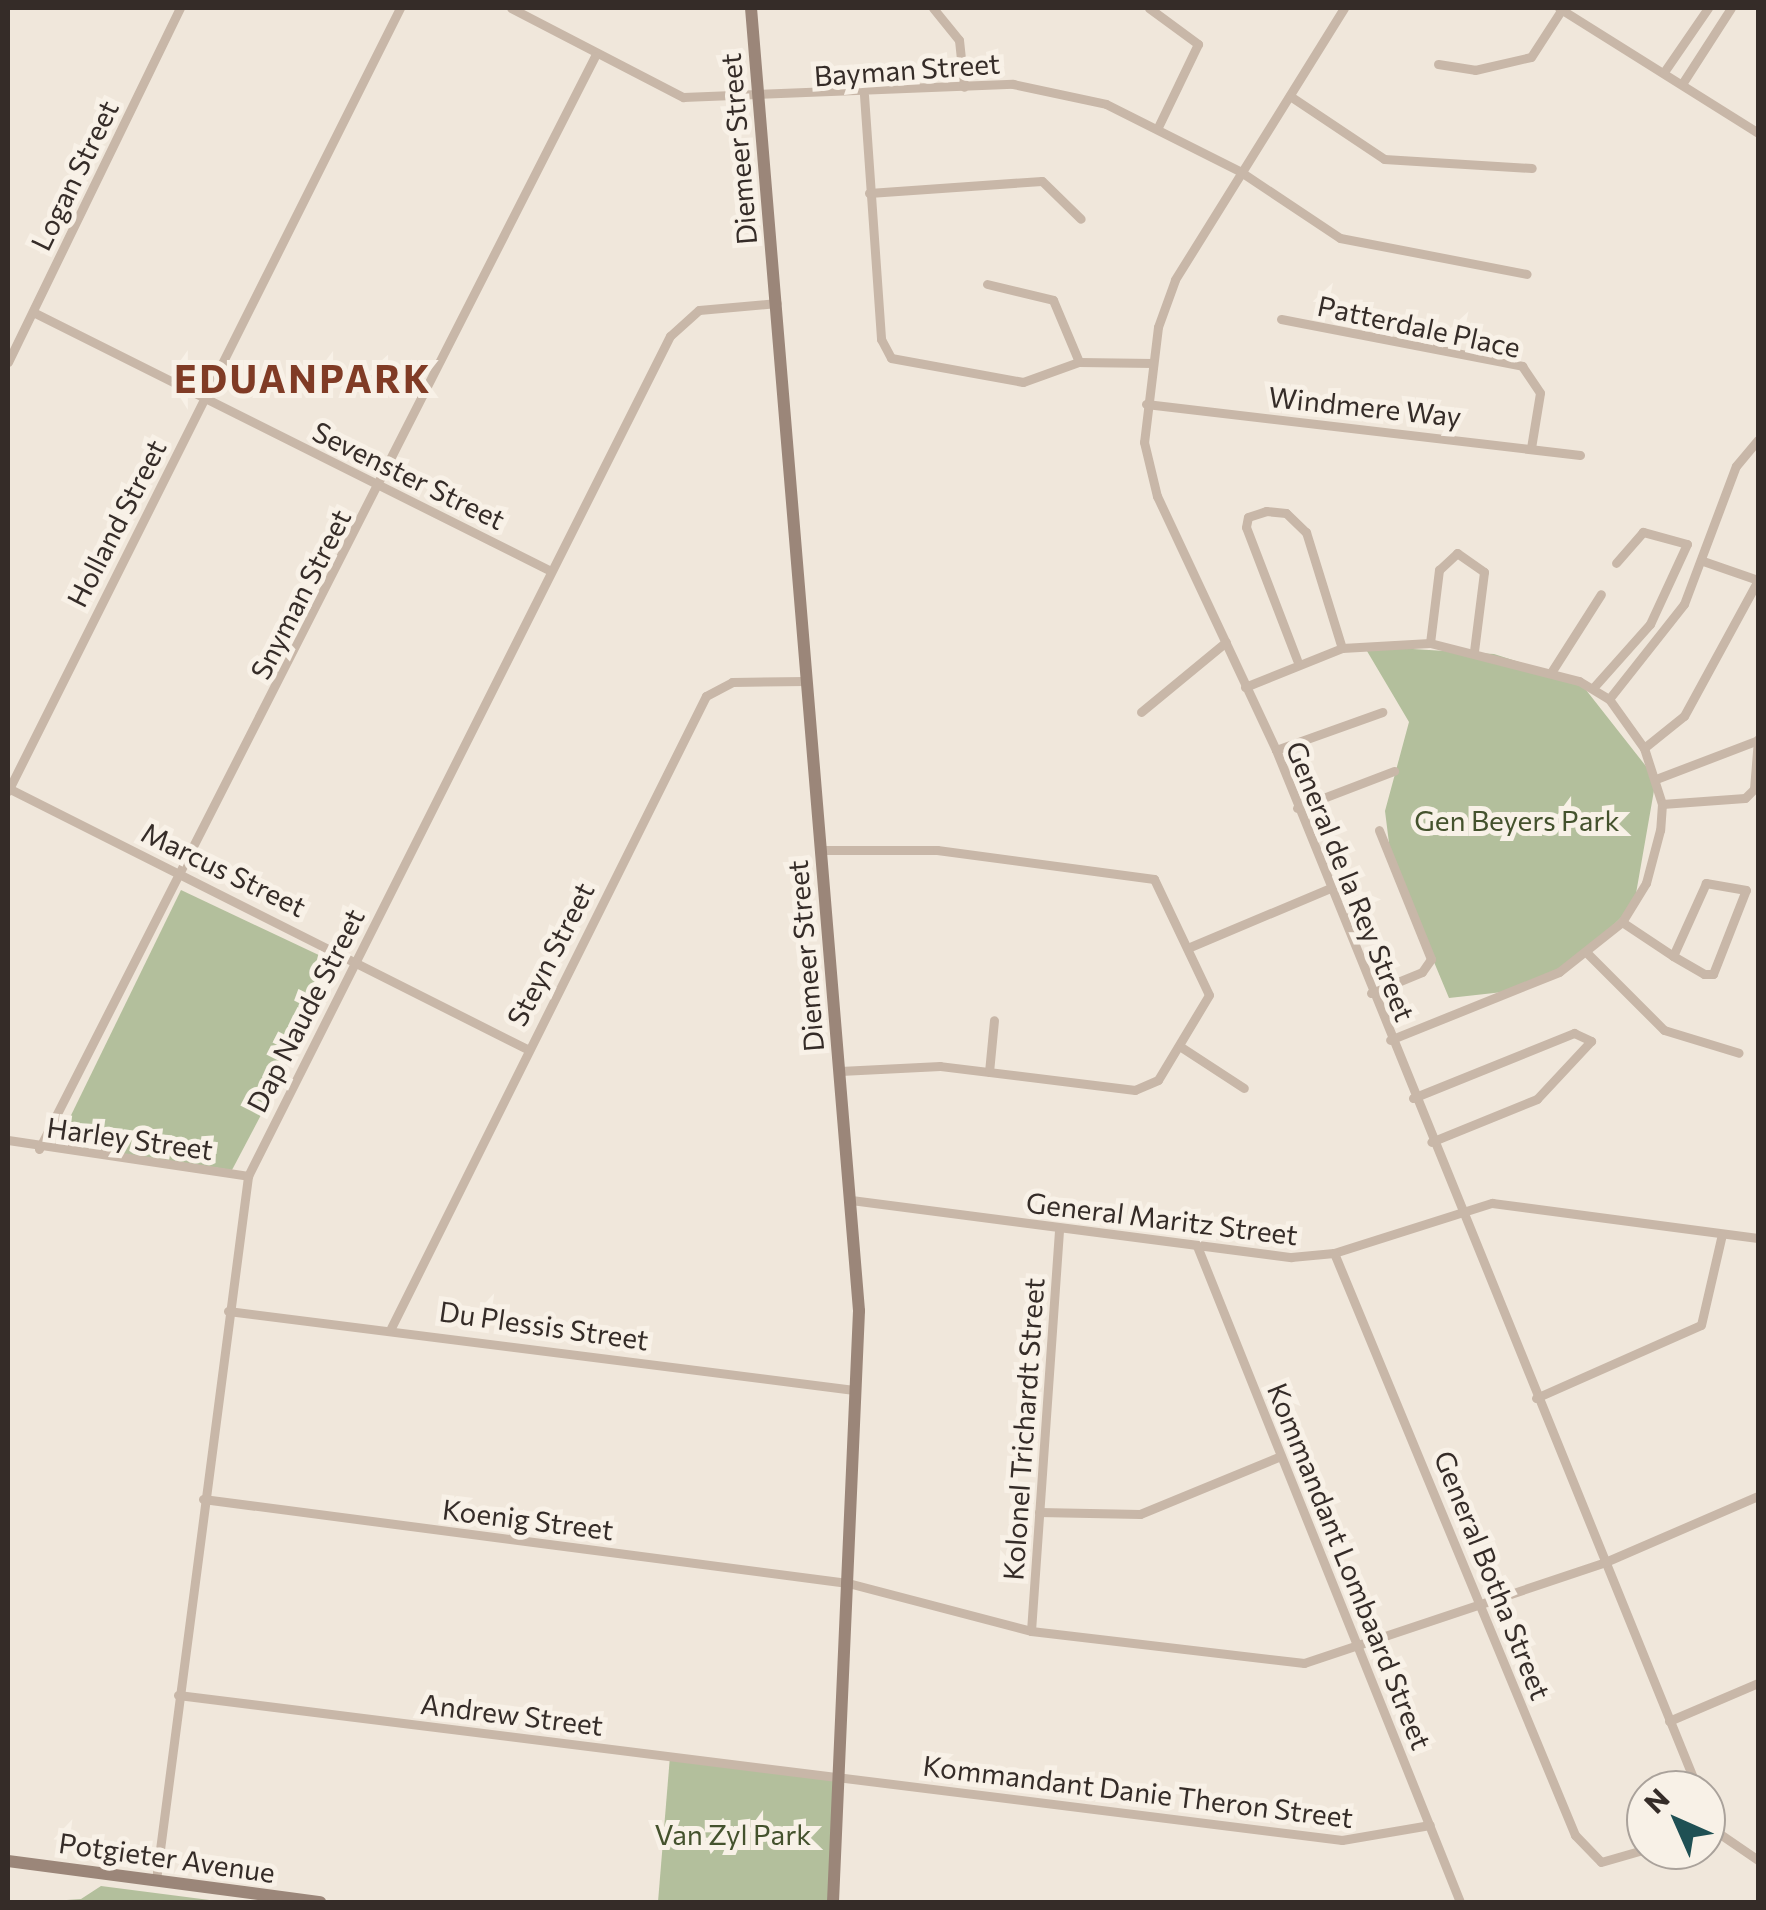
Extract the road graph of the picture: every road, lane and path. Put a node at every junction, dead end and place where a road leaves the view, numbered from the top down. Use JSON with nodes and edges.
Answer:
{"nodes":[{"id":1,"x":180,"y":8,"type":"edge"},
{"id":2,"x":400,"y":8,"type":"edge"},
{"id":3,"x":511,"y":8,"type":"edge"},
{"id":4,"x":751,"y":8,"type":"edge"},
{"id":5,"x":933,"y":8,"type":"edge"},
{"id":6,"x":1149,"y":8,"type":"edge"},
{"id":7,"x":1344,"y":8,"type":"edge"},
{"id":8,"x":1561,"y":8,"type":"edge"},
{"id":9,"x":1708,"y":8,"type":"edge"},
{"id":10,"x":1731,"y":8,"type":"edge"},
{"id":11,"x":594,"y":56,"type":"junction"},
{"id":12,"x":1438,"y":64,"type":"dead end"},
{"id":13,"x":1664,"y":72,"type":"junction"},
{"id":14,"x":1682,"y":84,"type":"junction"},
{"id":15,"x":964,"y":87,"type":"junction"},
{"id":16,"x":864,"y":95,"type":"junction"},
{"id":17,"x":1290,"y":96,"type":"junction"},
{"id":18,"x":759,"y":100,"type":"junction"},
{"id":19,"x":1159,"y":125,"type":"junction"},
{"id":20,"x":1758,"y":134,"type":"edge"},
{"id":21,"x":1532,"y":168,"type":"dead end"},
{"id":22,"x":1241,"y":172,"type":"junction"},
{"id":23,"x":868,"y":193,"type":"junction"},
{"id":24,"x":1081,"y":219,"type":"dead end"},
{"id":25,"x":1527,"y":274,"type":"dead end"},
{"id":26,"x":987,"y":284,"type":"dead end"},
{"id":27,"x":778,"y":303,"type":"junction"},
{"id":28,"x":33,"y":312,"type":"junction"},
{"id":29,"x":1281,"y":319,"type":"dead end"},
{"id":30,"x":8,"y":362,"type":"edge"},
{"id":31,"x":1079,"y":362,"type":"junction"},
{"id":32,"x":1153,"y":363,"type":"junction"},
{"id":33,"x":204,"y":399,"type":"junction"},
{"id":34,"x":1146,"y":404,"type":"junction"},
{"id":35,"x":1758,"y":440,"type":"edge"},
{"id":36,"x":1531,"y":448,"type":"junction"},
{"id":37,"x":1580,"y":455,"type":"dead end"},
{"id":38,"x":379,"y":486,"type":"junction"},
{"id":39,"x":1704,"y":561,"type":"junction"},
{"id":40,"x":1616,"y":563,"type":"dead end"},
{"id":41,"x":551,"y":571,"type":"junction"},
{"id":42,"x":1758,"y":580,"type":"edge"},
{"id":43,"x":1600,"y":594,"type":"dead end"},
{"id":44,"x":1226,"y":642,"type":"junction"},
{"id":45,"x":1430,"y":643,"type":"junction"},
{"id":46,"x":1342,"y":648,"type":"junction"},
{"id":47,"x":1474,"y":651,"type":"junction"},
{"id":48,"x":1297,"y":660,"type":"junction"},
{"id":49,"x":1552,"y":672,"type":"junction"},
{"id":50,"x":806,"y":681,"type":"junction"},
{"id":51,"x":1245,"y":687,"type":"junction"},
{"id":52,"x":1593,"y":688,"type":"junction"},
{"id":53,"x":1609,"y":699,"type":"junction"},
{"id":54,"x":1142,"y":712,"type":"dead end"},
{"id":55,"x":1382,"y":712,"type":"dead end"},
{"id":56,"x":1758,"y":740,"type":"edge"},
{"id":57,"x":1644,"y":748,"type":"junction"},
{"id":58,"x":1276,"y":750,"type":"junction"},
{"id":59,"x":1394,"y":771,"type":"dead end"},
{"id":60,"x":1656,"y":780,"type":"junction"},
{"id":61,"x":8,"y":789,"type":"edge"},
{"id":62,"x":1662,"y":804,"type":"junction"},
{"id":63,"x":1296,"y":808,"type":"junction"},
{"id":64,"x":1379,"y":830,"type":"dead end"},
{"id":65,"x":820,"y":850,"type":"junction"},
{"id":66,"x":183,"y":874,"type":"junction"},
{"id":67,"x":1328,"y":889,"type":"junction"},
{"id":68,"x":1622,"y":922,"type":"junction"},
{"id":69,"x":1190,"y":948,"type":"junction"},
{"id":70,"x":1587,"y":953,"type":"junction"},
{"id":71,"x":1673,"y":956,"type":"junction"},
{"id":72,"x":355,"y":960,"type":"junction"},
{"id":73,"x":1371,"y":993,"type":"junction"},
{"id":74,"x":994,"y":1020,"type":"dead end"},
{"id":75,"x":1390,"y":1040,"type":"junction"},
{"id":76,"x":1182,"y":1047,"type":"junction"},
{"id":77,"x":527,"y":1049,"type":"junction"},
{"id":78,"x":1739,"y":1053,"type":"dead end"},
{"id":79,"x":840,"y":1070,"type":"junction"},
{"id":80,"x":989,"y":1072,"type":"junction"},
{"id":81,"x":1244,"y":1088,"type":"dead end"},
{"id":82,"x":1413,"y":1098,"type":"junction"},
{"id":83,"x":8,"y":1140,"type":"edge"},
{"id":84,"x":1431,"y":1142,"type":"junction"},
{"id":85,"x":40,"y":1149,"type":"junction"},
{"id":86,"x":248,"y":1176,"type":"junction"},
{"id":87,"x":851,"y":1200,"type":"junction"},
{"id":88,"x":1460,"y":1212,"type":"junction"},
{"id":89,"x":1060,"y":1230,"type":"junction"},
{"id":90,"x":1722,"y":1234,"type":"junction"},
{"id":91,"x":1758,"y":1238,"type":"edge"},
{"id":92,"x":1197,"y":1246,"type":"junction"},
{"id":93,"x":1334,"y":1253,"type":"junction"},
{"id":94,"x":228,"y":1311,"type":"junction"},
{"id":95,"x":391,"y":1328,"type":"junction"},
{"id":96,"x":854,"y":1390,"type":"junction"},
{"id":97,"x":1536,"y":1398,"type":"junction"},
{"id":98,"x":1281,"y":1456,"type":"junction"},
{"id":99,"x":1758,"y":1496,"type":"edge"},
{"id":100,"x":203,"y":1499,"type":"junction"},
{"id":101,"x":1039,"y":1512,"type":"junction"},
{"id":102,"x":1604,"y":1563,"type":"junction"},
{"id":103,"x":848,"y":1583,"type":"junction"},
{"id":104,"x":1482,"y":1605,"type":"junction"},
{"id":105,"x":1031,"y":1631,"type":"junction"},
{"id":106,"x":1361,"y":1650,"type":"junction"},
{"id":107,"x":1758,"y":1684,"type":"edge"},
{"id":108,"x":178,"y":1694,"type":"junction"},
{"id":109,"x":1668,"y":1720,"type":"junction"},
{"id":110,"x":1689,"y":1770,"type":"edge"},
{"id":111,"x":840,"y":1778,"type":"junction"},
{"id":112,"x":1430,"y":1825,"type":"junction"},
{"id":113,"x":1726,"y":1838,"type":"edge"},
{"id":114,"x":1626,"y":1855,"type":"edge"},
{"id":115,"x":1758,"y":1860,"type":"edge"},
{"id":116,"x":8,"y":1861,"type":"edge"},
{"id":117,"x":156,"y":1880,"type":"junction"},
{"id":118,"x":320,"y":1902,"type":"edge"},
{"id":119,"x":833,"y":1902,"type":"edge"},
{"id":120,"x":1460,"y":1902,"type":"edge"}],
"edges":[{"from":1,"to":28,"type":"street","name":"Logan Street"},
{"from":2,"to":33,"type":"street","name":"Holland Street"},
{"from":3,"to":11,"type":"street","name":"Bayman Street"},
{"from":4,"to":18,"type":"street","name":"Diemeer Street"},
{"from":5,"to":15,"type":"street"},
{"from":6,"to":19,"type":"street"},
{"from":7,"to":17,"type":"street","name":"General de la Rey Street"},
{"from":8,"to":12,"type":"street"},
{"from":8,"to":13,"type":"street"},
{"from":9,"to":13,"type":"street"},
{"from":10,"to":14,"type":"street"},
{"from":11,"to":18,"type":"street","name":"Bayman Street"},
{"from":11,"to":38,"type":"street","name":"Snyman Street"},
{"from":13,"to":14,"type":"street"},
{"from":14,"to":20,"type":"street"},
{"from":15,"to":16,"type":"street","name":"Bayman Street"},
{"from":15,"to":19,"type":"street","name":"Bayman Street"},
{"from":16,"to":18,"type":"street","name":"Bayman Street"},
{"from":16,"to":23,"type":"street"},
{"from":17,"to":21,"type":"street"},
{"from":17,"to":22,"type":"street","name":"General de la Rey Street"},
{"from":18,"to":27,"type":"street","name":"Diemeer Street"},
{"from":19,"to":22,"type":"street","name":"Bayman Street"},
{"from":22,"to":25,"type":"street","name":"Bayman Street"},
{"from":22,"to":32,"type":"street","name":"General de la Rey Street"},
{"from":23,"to":24,"type":"street"},
{"from":23,"to":31,"type":"street"},
{"from":26,"to":31,"type":"street"},
{"from":27,"to":41,"type":"street","name":"Dap Naude Street"},
{"from":27,"to":50,"type":"street","name":"Diemeer Street"},
{"from":28,"to":30,"type":"street","name":"Logan Street"},
{"from":28,"to":33,"type":"street","name":"Sevenster Street"},
{"from":29,"to":36,"type":"street","name":"Patterdale Place"},
{"from":31,"to":32,"type":"street"},
{"from":32,"to":34,"type":"street","name":"General de la Rey Street"},
{"from":33,"to":38,"type":"street","name":"Sevenster Street"},
{"from":33,"to":61,"type":"street","name":"Holland Street"},
{"from":34,"to":36,"type":"street","name":"Windmere Way"},
{"from":34,"to":44,"type":"street","name":"General de la Rey Street"},
{"from":35,"to":39,"type":"street"},
{"from":36,"to":37,"type":"street","name":"Windmere Way"},
{"from":38,"to":41,"type":"street","name":"Sevenster Street"},
{"from":38,"to":66,"type":"street","name":"Snyman Street"},
{"from":39,"to":42,"type":"street"},
{"from":39,"to":53,"type":"street"},
{"from":40,"to":52,"type":"street"},
{"from":41,"to":72,"type":"street","name":"Dap Naude Street"},
{"from":42,"to":57,"type":"street"},
{"from":43,"to":49,"type":"street"},
{"from":44,"to":51,"type":"street","name":"General de la Rey Street"},
{"from":44,"to":54,"type":"street"},
{"from":45,"to":46,"type":"street"},
{"from":45,"to":47,"type":"street"},
{"from":45,"to":47,"type":"street"},
{"from":46,"to":48,"type":"street"},
{"from":46,"to":48,"type":"street"},
{"from":47,"to":49,"type":"street"},
{"from":48,"to":51,"type":"street"},
{"from":49,"to":52,"type":"street"},
{"from":50,"to":65,"type":"street","name":"Diemeer Street"},
{"from":50,"to":77,"type":"street","name":"Steyn Street"},
{"from":51,"to":58,"type":"street","name":"General de la Rey Street"},
{"from":52,"to":53,"type":"street"},
{"from":53,"to":57,"type":"street"},
{"from":55,"to":58,"type":"street"},
{"from":56,"to":60,"type":"street"},
{"from":56,"to":62,"type":"street"},
{"from":57,"to":60,"type":"street"},
{"from":58,"to":63,"type":"street","name":"General de la Rey Street"},
{"from":59,"to":63,"type":"street"},
{"from":60,"to":62,"type":"street"},
{"from":61,"to":66,"type":"street","name":"Marcus Street"},
{"from":62,"to":68,"type":"street"},
{"from":63,"to":67,"type":"street","name":"General de la Rey Street"},
{"from":64,"to":73,"type":"street"},
{"from":65,"to":69,"type":"street"},
{"from":65,"to":79,"type":"street","name":"Diemeer Street"},
{"from":66,"to":72,"type":"street","name":"Marcus Street"},
{"from":66,"to":85,"type":"street","name":"Snyman Street"},
{"from":67,"to":69,"type":"street"},
{"from":67,"to":73,"type":"street","name":"General de la Rey Street"},
{"from":68,"to":70,"type":"street"},
{"from":68,"to":71,"type":"street"},
{"from":69,"to":76,"type":"street"},
{"from":70,"to":75,"type":"street"},
{"from":70,"to":78,"type":"street"},
{"from":71,"to":71,"type":"street"},
{"from":72,"to":77,"type":"street","name":"Marcus Street"},
{"from":72,"to":86,"type":"street","name":"Dap Naude Street"},
{"from":73,"to":75,"type":"street","name":"General de la Rey Street"},
{"from":74,"to":80,"type":"street"},
{"from":75,"to":82,"type":"street","name":"General de la Rey Street"},
{"from":76,"to":80,"type":"street"},
{"from":76,"to":81,"type":"street"},
{"from":77,"to":95,"type":"street","name":"Steyn Street"},
{"from":79,"to":80,"type":"street"},
{"from":79,"to":87,"type":"street","name":"Diemeer Street"},
{"from":82,"to":84,"type":"street","name":"General de la Rey Street"},
{"from":82,"to":84,"type":"street"},
{"from":83,"to":85,"type":"street","name":"Harley Street"},
{"from":84,"to":88,"type":"street","name":"General de la Rey Street"},
{"from":85,"to":86,"type":"street","name":"Harley Street"},
{"from":86,"to":94,"type":"street","name":"Dap Naude Street"},
{"from":87,"to":89,"type":"street","name":"General Maritz Street"},
{"from":87,"to":96,"type":"street","name":"Diemeer Street"},
{"from":88,"to":90,"type":"street","name":"General Maritz Street"},
{"from":88,"to":93,"type":"street","name":"General Maritz Street"},
{"from":88,"to":97,"type":"street","name":"General de la Rey Street"},
{"from":89,"to":92,"type":"street","name":"General Maritz Street"},
{"from":89,"to":101,"type":"street","name":"Kolonel Trichardt Street"},
{"from":90,"to":91,"type":"street","name":"General Maritz Street"},
{"from":90,"to":97,"type":"street"},
{"from":92,"to":93,"type":"street","name":"General Maritz Street"},
{"from":92,"to":98,"type":"street","name":"Kommandant Lombaard Street"},
{"from":93,"to":104,"type":"street","name":"General Botha Street"},
{"from":94,"to":95,"type":"street","name":"Du Plessis Street"},
{"from":94,"to":100,"type":"street","name":"Dap Naude Street"},
{"from":95,"to":96,"type":"street","name":"Du Plessis Street"},
{"from":96,"to":103,"type":"street","name":"Diemeer Street"},
{"from":97,"to":102,"type":"street","name":"General de la Rey Street"},
{"from":98,"to":101,"type":"street"},
{"from":98,"to":106,"type":"street","name":"Kommandant Lombaard Street"},
{"from":99,"to":102,"type":"street","name":"Koenig Street"},
{"from":100,"to":103,"type":"street","name":"Koenig Street"},
{"from":100,"to":108,"type":"street","name":"Dap Naude Street"},
{"from":101,"to":105,"type":"street","name":"Kolonel Trichardt Street"},
{"from":102,"to":104,"type":"street","name":"Koenig Street"},
{"from":102,"to":109,"type":"street","name":"General de la Rey Street"},
{"from":103,"to":105,"type":"street","name":"Koenig Street"},
{"from":103,"to":111,"type":"street","name":"Diemeer Street"},
{"from":104,"to":106,"type":"street","name":"Koenig Street"},
{"from":104,"to":114,"type":"street","name":"General Botha Street"},
{"from":105,"to":106,"type":"street","name":"Koenig Street"},
{"from":106,"to":112,"type":"street","name":"Kommandant Lombaard Street"},
{"from":107,"to":109,"type":"street"},
{"from":108,"to":111,"type":"street","name":"Andrew Street"},
{"from":108,"to":117,"type":"street","name":"Dap Naude Street"},
{"from":109,"to":110,"type":"street","name":"General de la Rey Street"},
{"from":111,"to":112,"type":"street","name":"Kommandant Danie Theron Street"},
{"from":111,"to":119,"type":"street","name":"Diemeer Street"},
{"from":112,"to":120,"type":"street","name":"Kommandant Lombaard Street"},
{"from":113,"to":115,"type":"street"},
{"from":116,"to":117,"type":"street","name":"Potgieter Avenue"},
{"from":117,"to":118,"type":"street","name":"Potgieter Avenue"}]}
